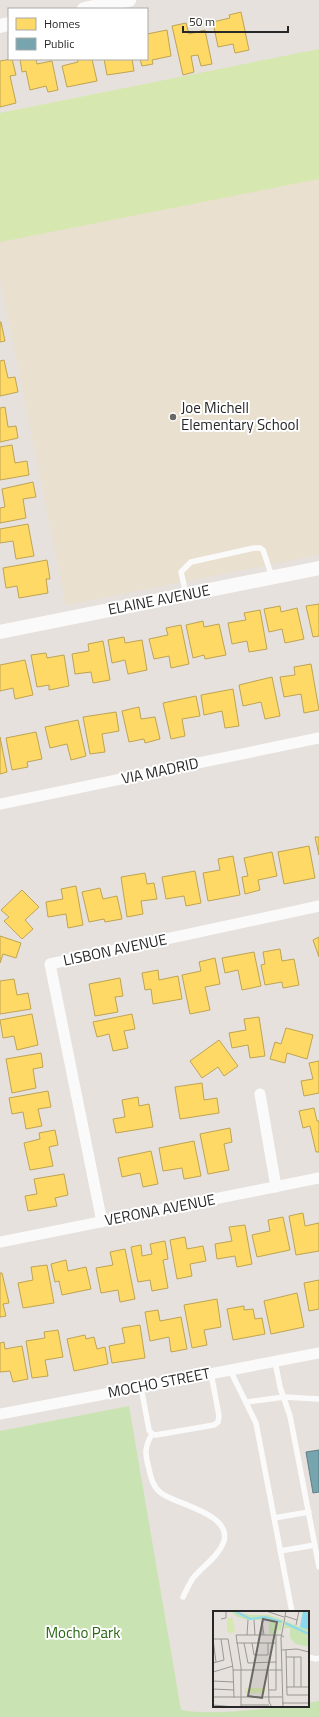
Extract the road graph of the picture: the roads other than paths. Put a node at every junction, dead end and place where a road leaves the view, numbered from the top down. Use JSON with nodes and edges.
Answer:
{"nodes":[{"id":1,"x":129,"y":0,"type":"edge"},
{"id":2,"x":89,"y":8,"type":"edge"},
{"id":3,"x":319,"y":568,"type":"edge"},
{"id":4,"x":272,"y":577,"type":"junction"},
{"id":5,"x":186,"y":594,"type":"junction"},
{"id":6,"x":0,"y":632,"type":"edge"},
{"id":7,"x":319,"y":738,"type":"edge"},
{"id":8,"x":0,"y":804,"type":"edge"},
{"id":9,"x":319,"y":906,"type":"edge"},
{"id":10,"x":260,"y":1094,"type":"dead end"},
{"id":11,"x":319,"y":1178,"type":"edge"},
{"id":12,"x":276,"y":1187,"type":"junction"},
{"id":13,"x":102,"y":1222,"type":"junction"},
{"id":14,"x":0,"y":1242,"type":"edge"},
{"id":15,"x":319,"y":1353,"type":"edge"},
{"id":16,"x":274,"y":1361,"type":"junction"},
{"id":17,"x":230,"y":1370,"type":"junction"},
{"id":18,"x":211,"y":1373,"type":"junction"},
{"id":19,"x":141,"y":1386,"type":"junction"},
{"id":20,"x":284,"y":1397,"type":"junction"},
{"id":21,"x":319,"y":1399,"type":"edge"},
{"id":22,"x":246,"y":1402,"type":"junction"},
{"id":23,"x":0,"y":1414,"type":"edge"},
{"id":24,"x":152,"y":1434,"type":"junction"},
{"id":25,"x":309,"y":1512,"type":"junction"},
{"id":26,"x":274,"y":1518,"type":"junction"},
{"id":27,"x":315,"y":1545,"type":"junction"},
{"id":28,"x":280,"y":1551,"type":"junction"},
{"id":29,"x":319,"y":1567,"type":"edge"},
{"id":30,"x":183,"y":1597,"type":"dead end"},
{"id":31,"x":292,"y":1611,"type":"edge"},
{"id":32,"x":309,"y":1657,"type":"edge"},
{"id":33,"x":319,"y":1658,"type":"edge"}],
"edges":[{"from":1,"to":2,"type":"street"},
{"from":3,"to":4,"type":"street","name":"ELAINE AVENUE"},
{"from":4,"to":5,"type":"street","name":"ELAINE AVENUE"},
{"from":4,"to":5,"type":"lane"},
{"from":5,"to":6,"type":"street","name":"ELAINE AVENUE"},
{"from":7,"to":8,"type":"street","name":"VIA MADRID"},
{"from":9,"to":13,"type":"street","name":"LISBON AVENUE"},
{"from":10,"to":12,"type":"street"},
{"from":11,"to":12,"type":"street","name":"VERONA AVENUE"},
{"from":12,"to":13,"type":"street","name":"VERONA AVENUE"},
{"from":13,"to":14,"type":"street","name":"VERONA AVENUE"},
{"from":15,"to":16,"type":"street","name":"MOCHO STREET"},
{"from":16,"to":17,"type":"street","name":"MOCHO STREET"},
{"from":16,"to":20,"type":"lane"},
{"from":17,"to":18,"type":"street","name":"MOCHO STREET"},
{"from":17,"to":22,"type":"lane"},
{"from":18,"to":19,"type":"street","name":"MOCHO STREET"},
{"from":18,"to":24,"type":"lane"},
{"from":19,"to":23,"type":"street","name":"MOCHO STREET"},
{"from":19,"to":24,"type":"lane"},
{"from":20,"to":21,"type":"lane"},
{"from":20,"to":22,"type":"lane"},
{"from":20,"to":25,"type":"lane"},
{"from":22,"to":26,"type":"lane"},
{"from":24,"to":30,"type":"lane"},
{"from":25,"to":26,"type":"lane"},
{"from":25,"to":27,"type":"lane"},
{"from":26,"to":28,"type":"lane"},
{"from":27,"to":28,"type":"lane"},
{"from":27,"to":29,"type":"lane"},
{"from":28,"to":31,"type":"lane"},
{"from":32,"to":33,"type":"lane"}]}
